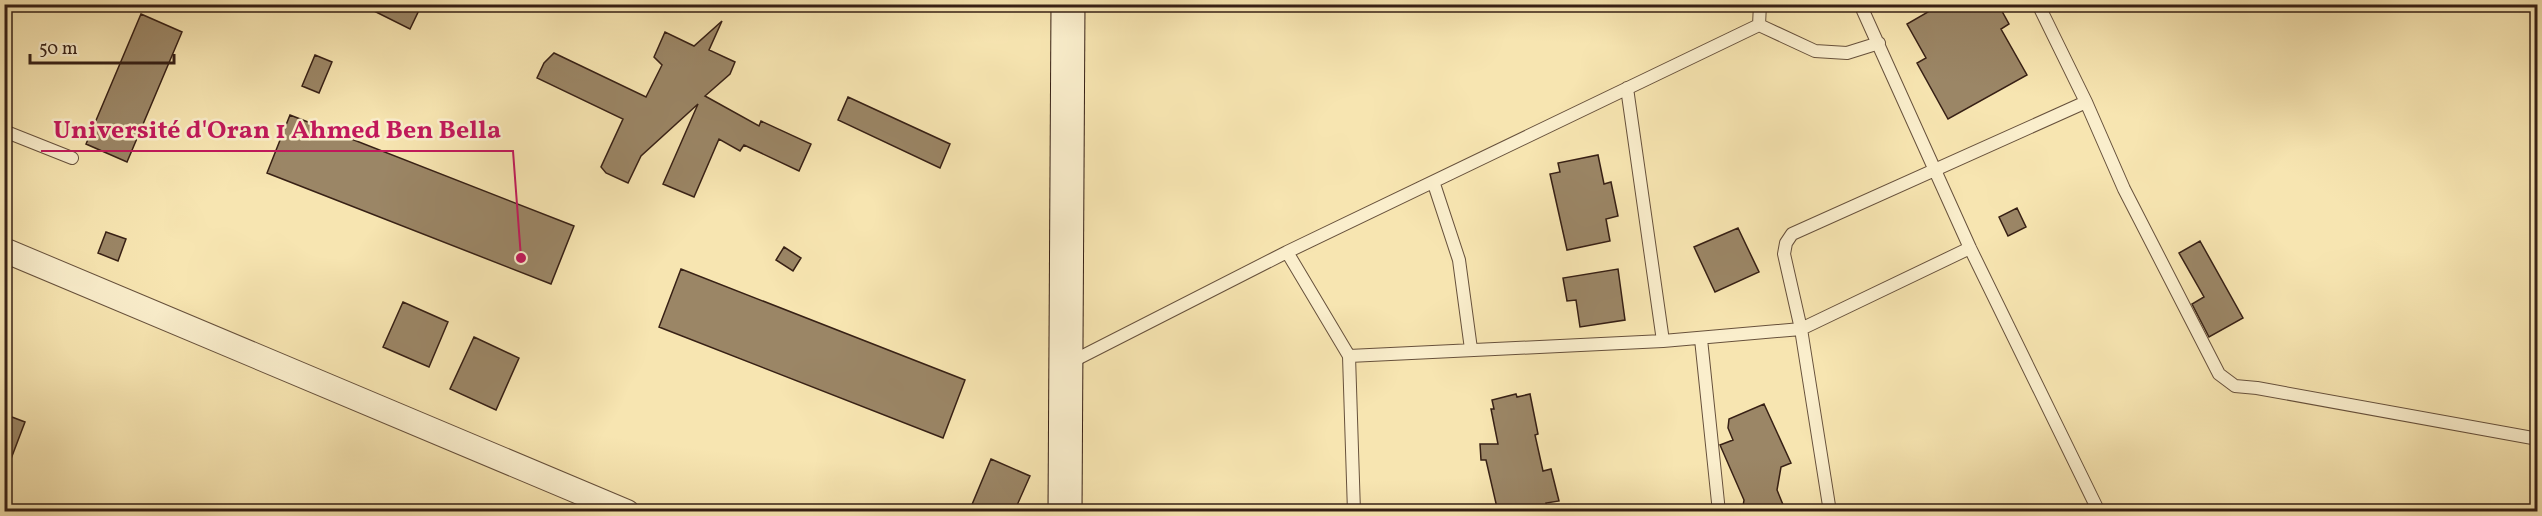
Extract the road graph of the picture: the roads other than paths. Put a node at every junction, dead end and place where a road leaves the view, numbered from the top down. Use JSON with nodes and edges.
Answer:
{"nodes":[{"id":1,"x":1068,"y":4,"type":"edge"},
{"id":2,"x":1760,"y":4,"type":"edge"},
{"id":3,"x":1860,"y":4,"type":"edge"},
{"id":4,"x":2038,"y":4,"type":"edge"},
{"id":5,"x":1759,"y":25,"type":"junction"},
{"id":6,"x":1880,"y":43,"type":"junction"},
{"id":7,"x":1627,"y":88,"type":"junction"},
{"id":8,"x":2086,"y":102,"type":"junction"},
{"id":9,"x":4,"y":131,"type":"edge"},
{"id":10,"x":72,"y":158,"type":"dead end"},
{"id":11,"x":1936,"y":169,"type":"junction"},
{"id":12,"x":1434,"y":184,"type":"junction"},
{"id":13,"x":1970,"y":248,"type":"junction"},
{"id":14,"x":4,"y":250,"type":"edge"},
{"id":15,"x":1287,"y":252,"type":"junction"},
{"id":16,"x":1801,"y":330,"type":"junction"},
{"id":17,"x":1701,"y":339,"type":"junction"},
{"id":18,"x":1663,"y":341,"type":"junction"},
{"id":19,"x":1471,"y":349,"type":"junction"},
{"id":20,"x":1348,"y":356,"type":"junction"},
{"id":21,"x":1065,"y":365,"type":"junction"},
{"id":22,"x":2538,"y":439,"type":"edge"},
{"id":23,"x":627,"y":512,"type":"edge"},
{"id":24,"x":1065,"y":512,"type":"edge"},
{"id":25,"x":1354,"y":512,"type":"edge"},
{"id":26,"x":1719,"y":512,"type":"edge"},
{"id":27,"x":1830,"y":512,"type":"edge"},
{"id":28,"x":2099,"y":512,"type":"edge"}],
"edges":[{"from":1,"to":21,"type":"main road"},
{"from":2,"to":5,"type":"lane"},
{"from":3,"to":6,"type":"lane"},
{"from":4,"to":8,"type":"lane"},
{"from":5,"to":6,"type":"lane"},
{"from":5,"to":7,"type":"lane"},
{"from":6,"to":11,"type":"lane"},
{"from":7,"to":12,"type":"lane"},
{"from":7,"to":18,"type":"lane"},
{"from":8,"to":11,"type":"lane"},
{"from":8,"to":22,"type":"lane"},
{"from":9,"to":10,"type":"lane"},
{"from":11,"to":13,"type":"lane"},
{"from":11,"to":16,"type":"lane"},
{"from":12,"to":15,"type":"lane"},
{"from":12,"to":19,"type":"lane"},
{"from":13,"to":16,"type":"lane"},
{"from":13,"to":28,"type":"lane"},
{"from":14,"to":23,"type":"street"},
{"from":15,"to":20,"type":"lane"},
{"from":15,"to":21,"type":"lane"},
{"from":16,"to":17,"type":"lane"},
{"from":16,"to":27,"type":"lane"},
{"from":17,"to":18,"type":"lane"},
{"from":17,"to":26,"type":"lane"},
{"from":18,"to":19,"type":"lane"},
{"from":19,"to":20,"type":"lane"},
{"from":20,"to":25,"type":"lane"},
{"from":21,"to":24,"type":"main road"}]}
